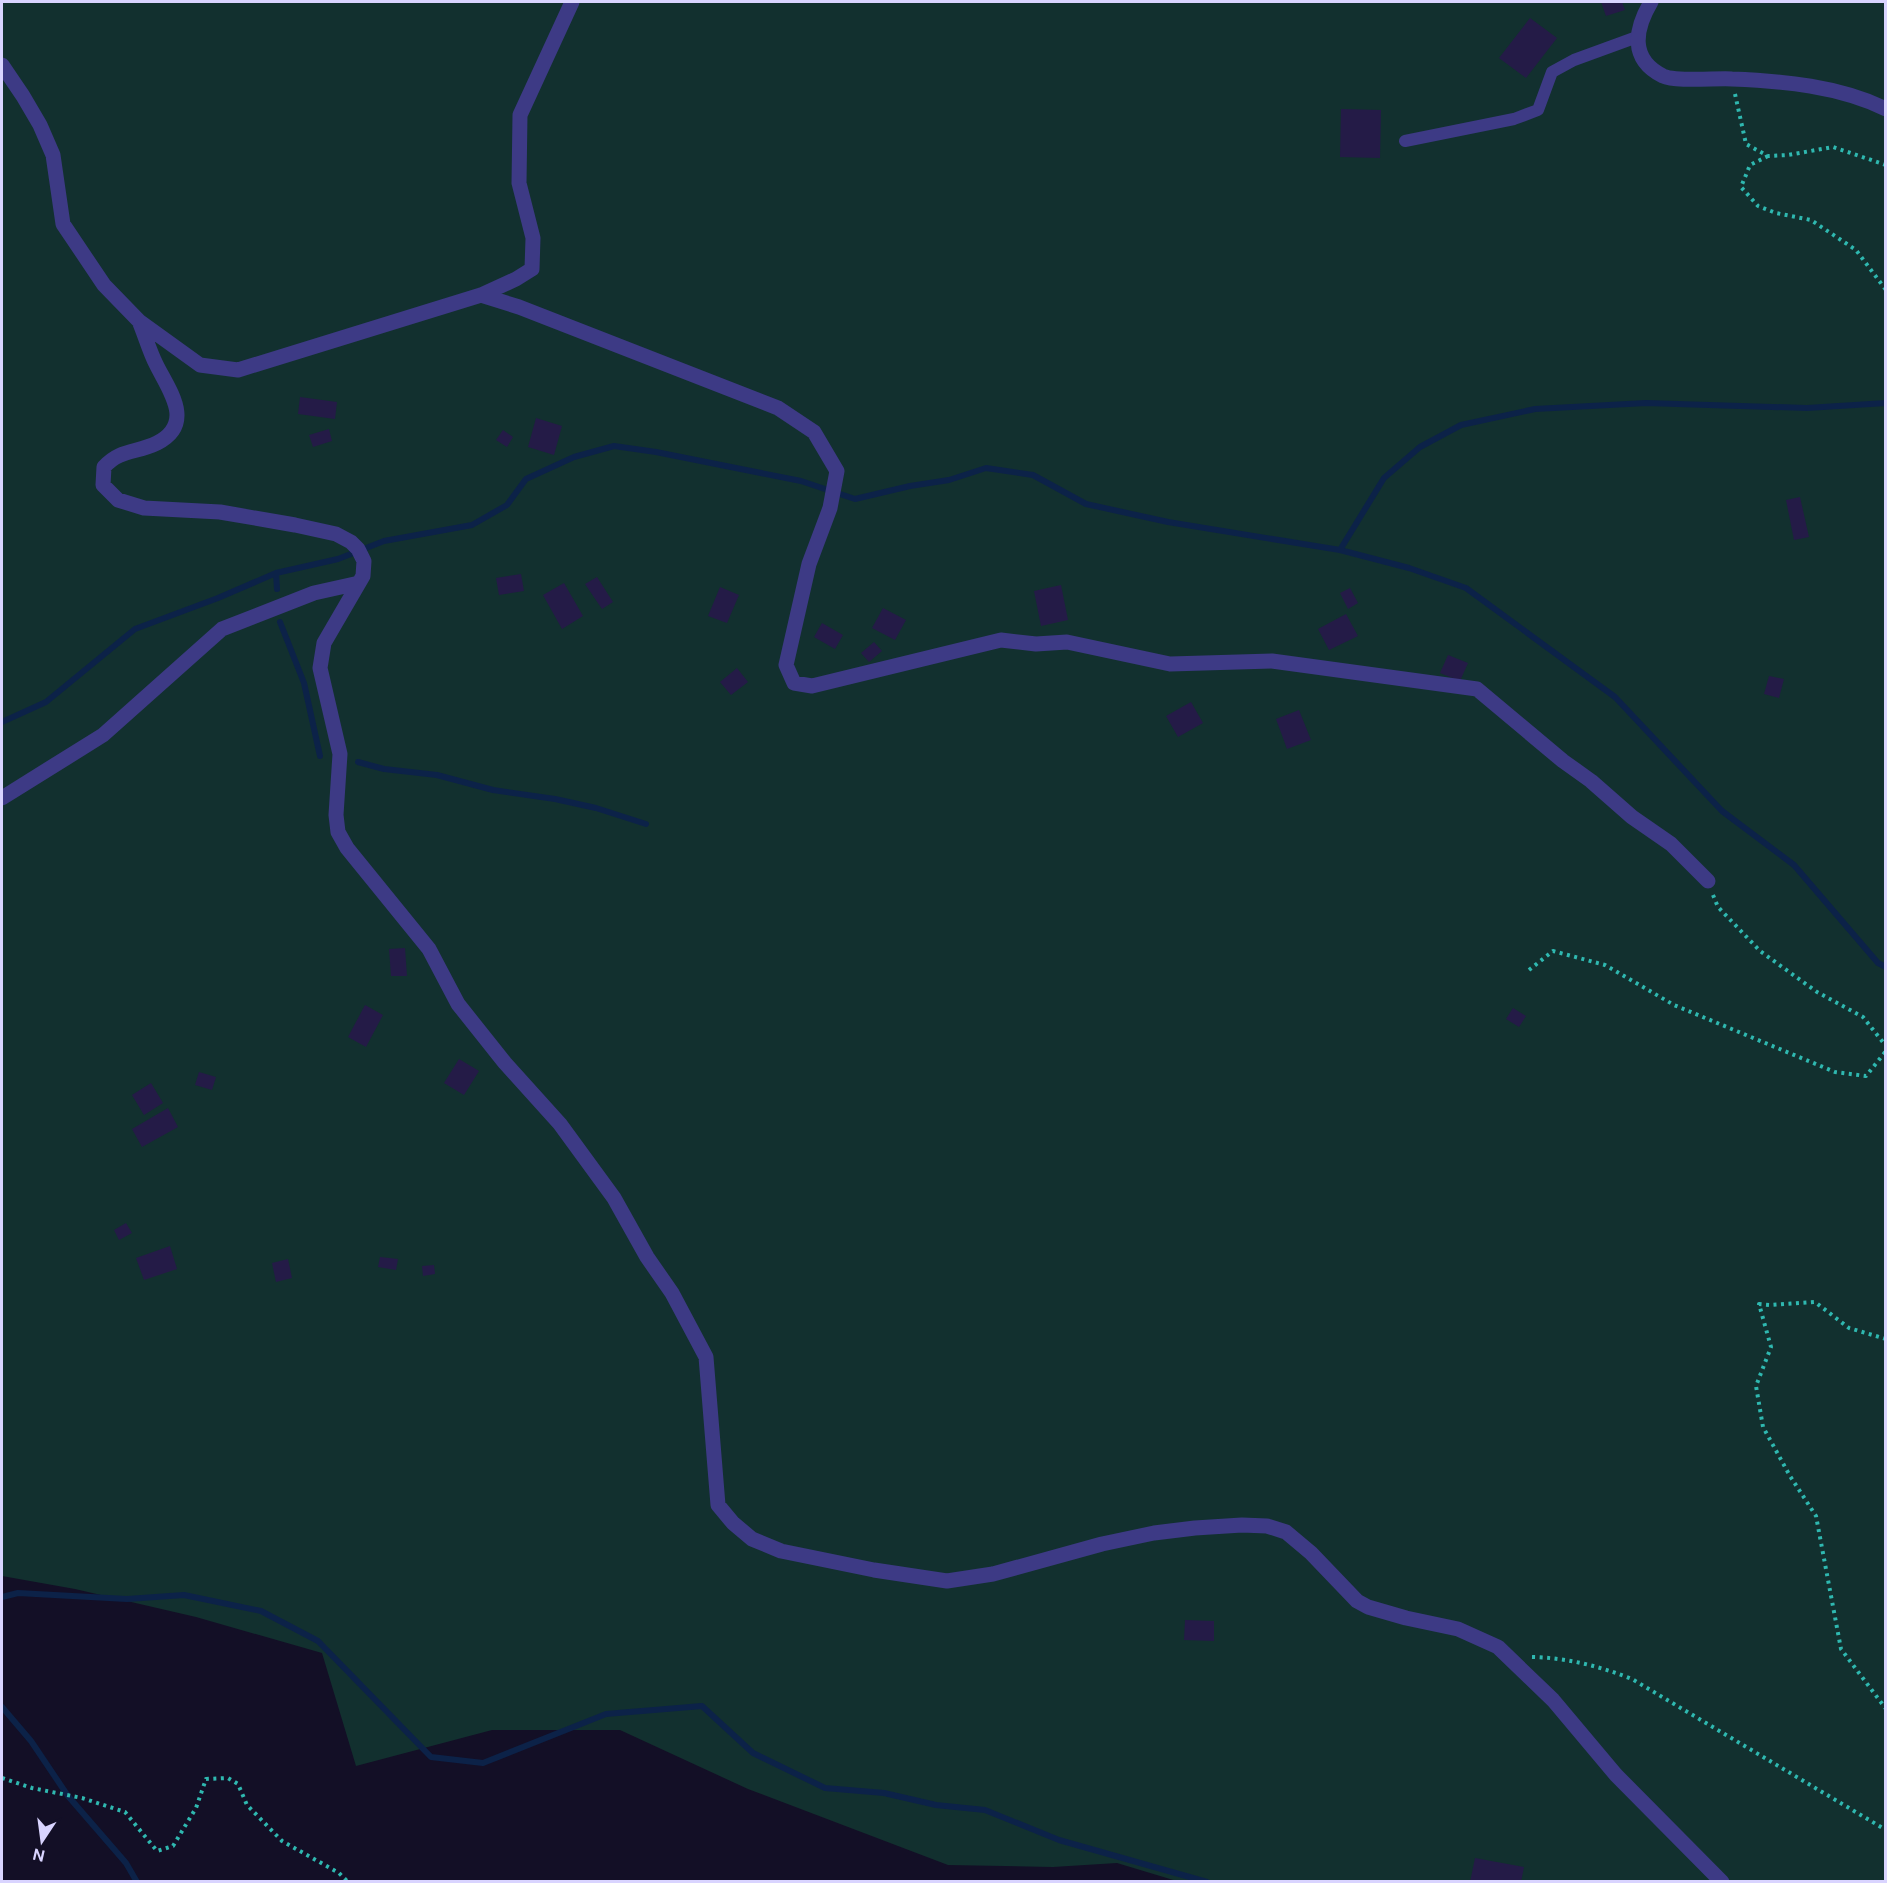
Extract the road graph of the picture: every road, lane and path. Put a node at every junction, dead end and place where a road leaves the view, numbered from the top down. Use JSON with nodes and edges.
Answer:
{"nodes":[{"id":1,"x":572,"y":2,"type":"edge"},
{"id":2,"x":1651,"y":2,"type":"edge"},
{"id":3,"x":1637,"y":37,"type":"junction"},
{"id":4,"x":2,"y":65,"type":"edge"},
{"id":5,"x":1732,"y":79,"type":"junction"},
{"id":6,"x":1886,"y":109,"type":"edge"},
{"id":7,"x":1405,"y":141,"type":"dead end"},
{"id":8,"x":1768,"y":156,"type":"junction"},
{"id":9,"x":1886,"y":165,"type":"edge"},
{"id":10,"x":1886,"y":290,"type":"edge"},
{"id":11,"x":481,"y":295,"type":"junction"},
{"id":12,"x":140,"y":321,"type":"junction"},
{"id":13,"x":359,"y":583,"type":"junction"},
{"id":14,"x":2,"y":798,"type":"edge"},
{"id":15,"x":1708,"y":881,"type":"joint"},
{"id":16,"x":1529,"y":970,"type":"dead end"},
{"id":17,"x":1886,"y":1046,"type":"edge"},
{"id":18,"x":1886,"y":1051,"type":"edge"},
{"id":19,"x":1886,"y":1339,"type":"edge"},
{"id":20,"x":1510,"y":1659,"type":"junction"},
{"id":21,"x":1886,"y":1709,"type":"edge"},
{"id":22,"x":2,"y":1778,"type":"edge"},
{"id":23,"x":1886,"y":1830,"type":"edge"},
{"id":24,"x":348,"y":1881,"type":"edge"},
{"id":25,"x":1722,"y":1881,"type":"edge"}],
"edges":[{"from":1,"to":11,"type":"street"},
{"from":2,"to":3,"type":"street"},
{"from":3,"to":5,"type":"street"},
{"from":3,"to":7,"type":"lane"},
{"from":4,"to":12,"type":"street"},
{"from":5,"to":6,"type":"street"},
{"from":5,"to":8,"type":"path"},
{"from":8,"to":9,"type":"path"},
{"from":8,"to":10,"type":"path"},
{"from":11,"to":12,"type":"street"},
{"from":11,"to":15,"type":"street"},
{"from":12,"to":13,"type":"street"},
{"from":13,"to":14,"type":"street"},
{"from":13,"to":20,"type":"street"},
{"from":15,"to":17,"type":"path"},
{"from":16,"to":18,"type":"path"},
{"from":19,"to":21,"type":"path"},
{"from":20,"to":23,"type":"path"},
{"from":20,"to":25,"type":"street"},
{"from":22,"to":24,"type":"path"}]}
